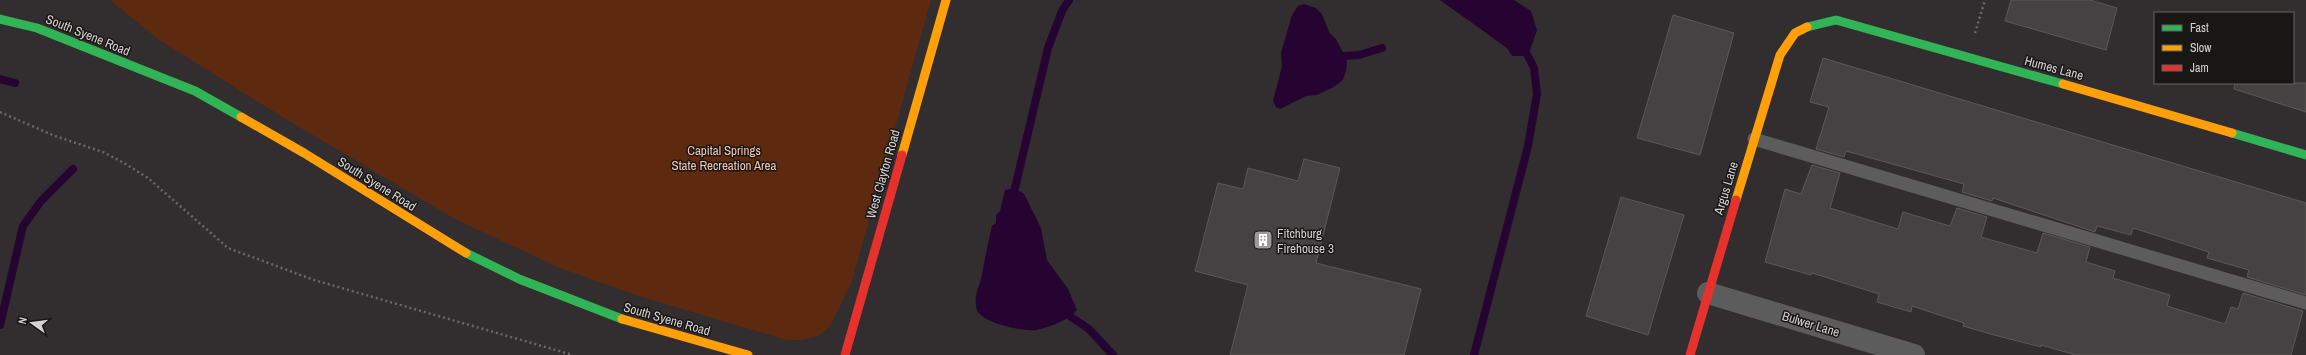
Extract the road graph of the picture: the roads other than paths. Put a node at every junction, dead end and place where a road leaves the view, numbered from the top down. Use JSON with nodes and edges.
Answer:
{"nodes":[{"id":1,"x":946,"y":0,"type":"edge"},
{"id":2,"x":0,"y":19,"type":"edge"},
{"id":3,"x":1794,"y":33,"type":"joint"},
{"id":4,"x":1754,"y":139,"type":"junction"},
{"id":5,"x":2306,"y":156,"type":"edge"},
{"id":6,"x":1708,"y":293,"type":"junction"},
{"id":7,"x":2306,"y":303,"type":"edge"},
{"id":8,"x":748,"y":355,"type":"edge"},
{"id":9,"x":846,"y":355,"type":"edge"},
{"id":10,"x":1690,"y":355,"type":"edge"},
{"id":11,"x":1914,"y":355,"type":"edge"}],
"edges":[{"from":1,"to":9,"type":"street","name":"West Clayton Road"},
{"from":2,"to":8,"type":"street","name":"South Syene Road"},
{"from":3,"to":4,"type":"street","name":"Argus Lane"},
{"from":3,"to":5,"type":"street","name":"Humes Lane"},
{"from":4,"to":6,"type":"street","name":"Argus Lane"},
{"from":4,"to":7,"type":"lane"},
{"from":6,"to":10,"type":"street","name":"Argus Lane"},
{"from":6,"to":11,"type":"street","name":"Bulwer Lane"}]}
